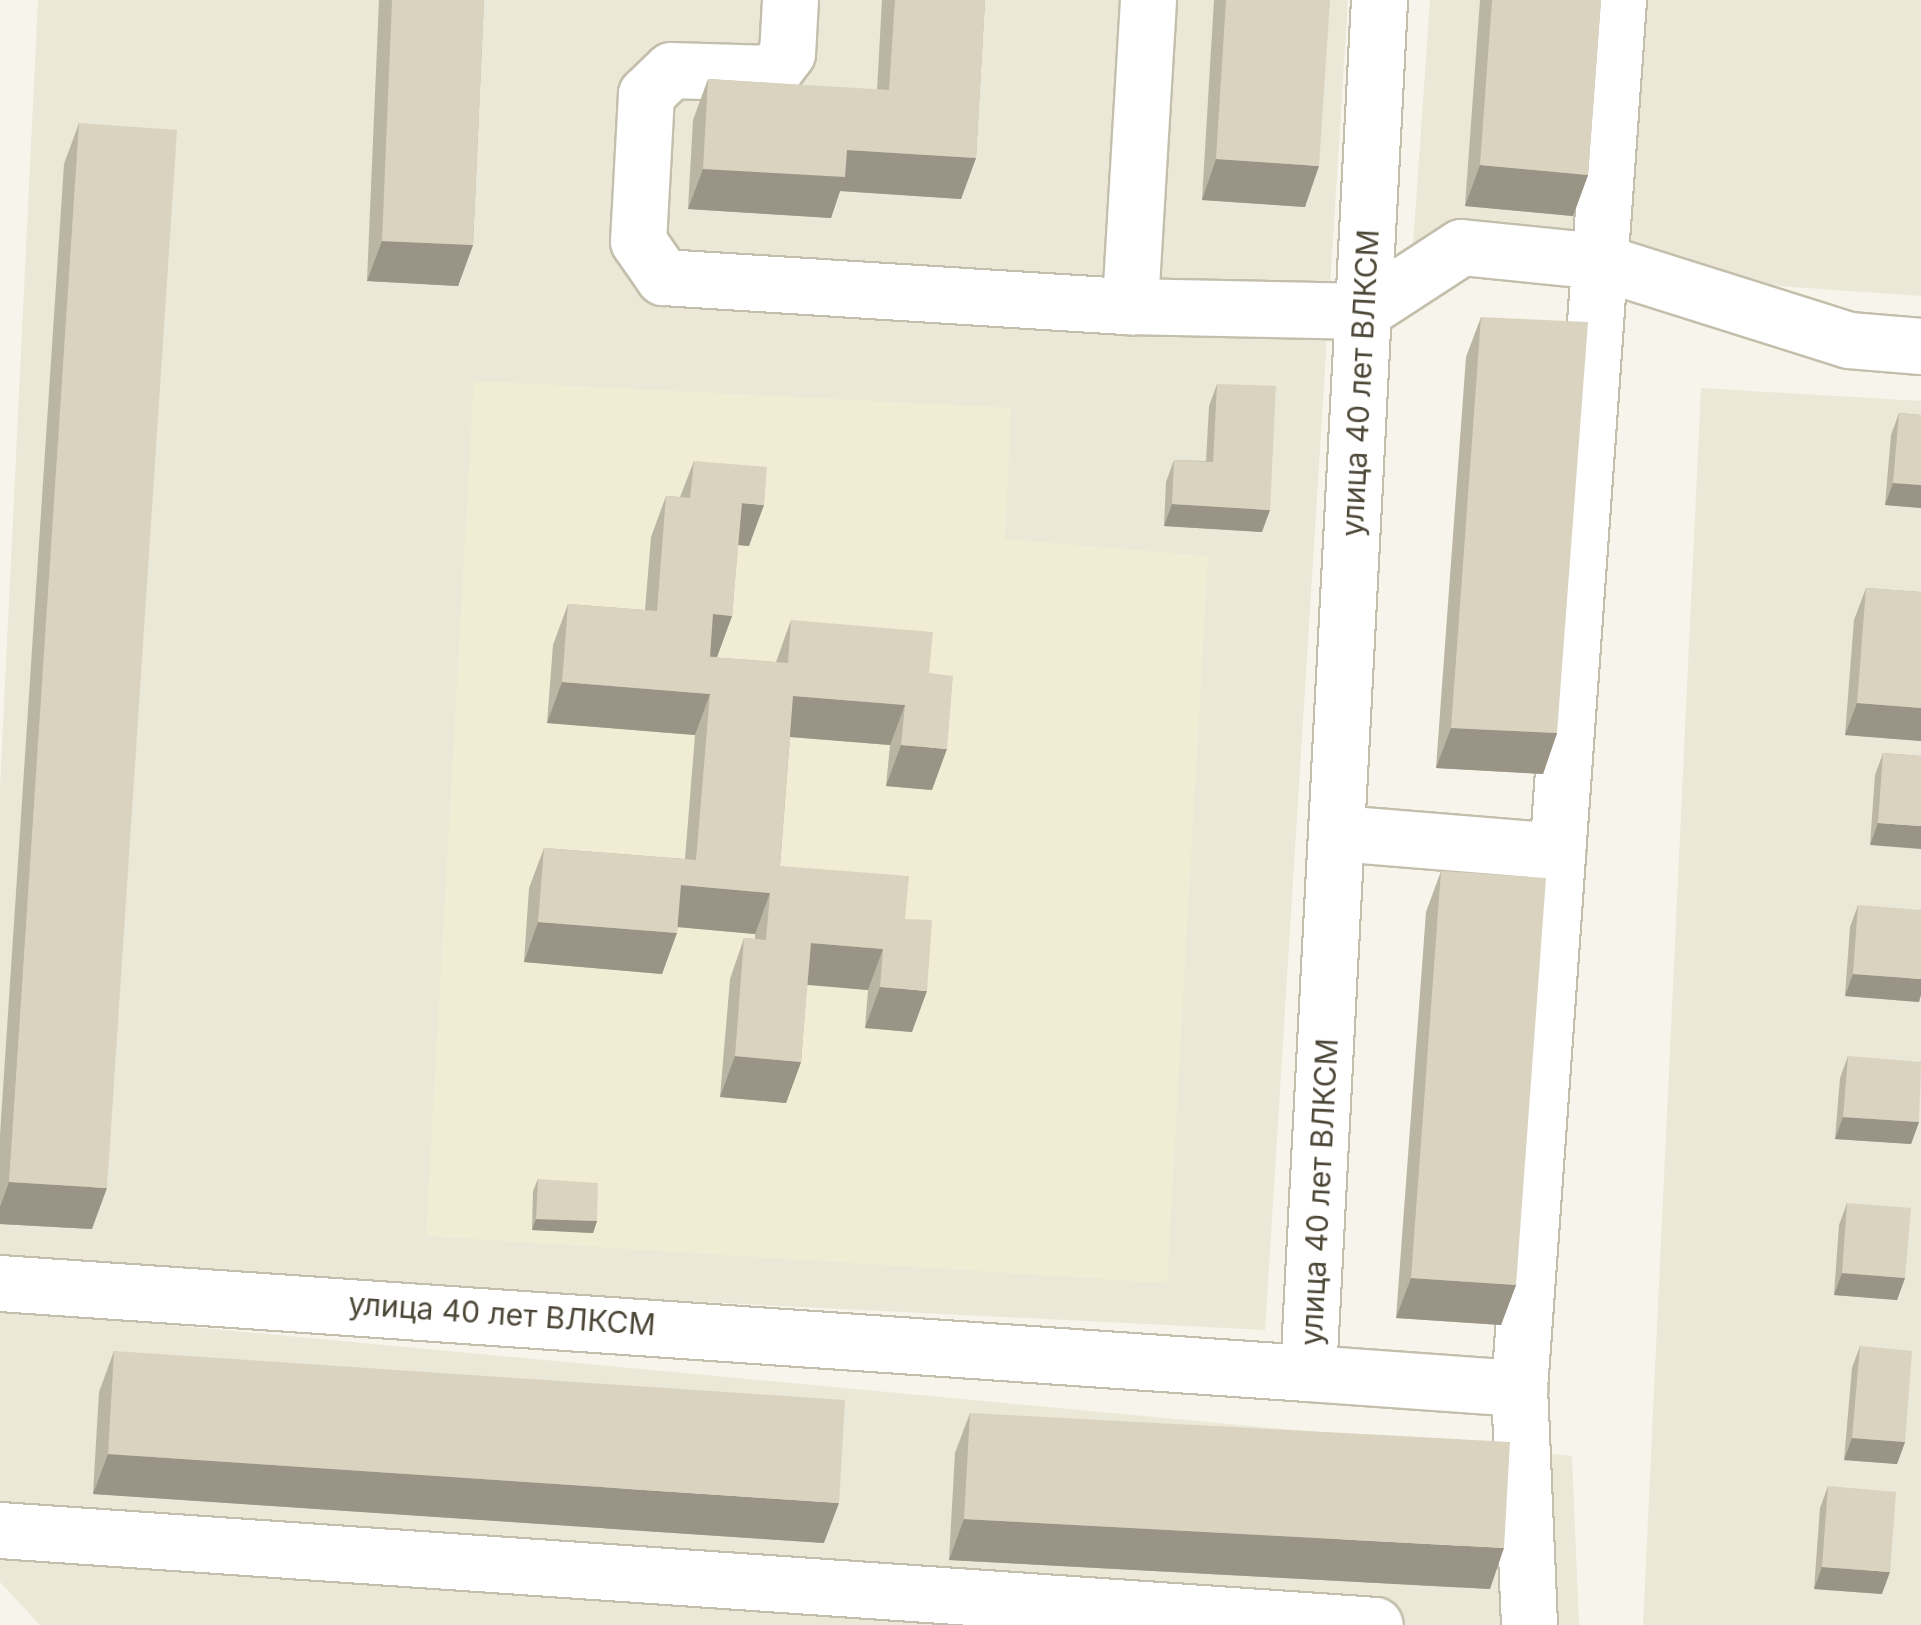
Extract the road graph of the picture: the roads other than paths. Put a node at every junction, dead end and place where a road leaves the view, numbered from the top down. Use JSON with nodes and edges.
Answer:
{"nodes":[{"id":1,"x":790,"y":0,"type":"edge"},
{"id":2,"x":1148,"y":0,"type":"edge"},
{"id":3,"x":1379,"y":0,"type":"edge"},
{"id":4,"x":1618,"y":0,"type":"edge"},
{"id":5,"x":1598,"y":260,"type":"junction"},
{"id":6,"x":1130,"y":306,"type":"junction"},
{"id":7,"x":1363,"y":311,"type":"junction"},
{"id":8,"x":1921,"y":346,"type":"edge"},
{"id":9,"x":1338,"y":834,"type":"junction"},
{"id":10,"x":1557,"y":851,"type":"junction"},
{"id":11,"x":0,"y":1283,"type":"edge"},
{"id":12,"x":1308,"y":1373,"type":"junction"},
{"id":13,"x":1519,"y":1388,"type":"junction"},
{"id":14,"x":0,"y":1530,"type":"edge"},
{"id":15,"x":1376,"y":1625,"type":"edge"},
{"id":16,"x":1529,"y":1625,"type":"edge"}],
"edges":[{"from":1,"to":6,"type":"street"},
{"from":2,"to":6,"type":"street"},
{"from":3,"to":7,"type":"street","name":"улица 40 лет ВЛКСМ"},
{"from":4,"to":5,"type":"street"},
{"from":5,"to":7,"type":"street"},
{"from":5,"to":8,"type":"street"},
{"from":5,"to":10,"type":"street"},
{"from":6,"to":7,"type":"street"},
{"from":7,"to":9,"type":"street","name":"улица 40 лет ВЛКСМ"},
{"from":9,"to":10,"type":"street"},
{"from":9,"to":12,"type":"street","name":"улица 40 лет ВЛКСМ"},
{"from":10,"to":13,"type":"street"},
{"from":11,"to":12,"type":"street","name":"улица 40 лет ВЛКСМ"},
{"from":12,"to":13,"type":"street"},
{"from":13,"to":16,"type":"street"},
{"from":14,"to":15,"type":"street"}]}
